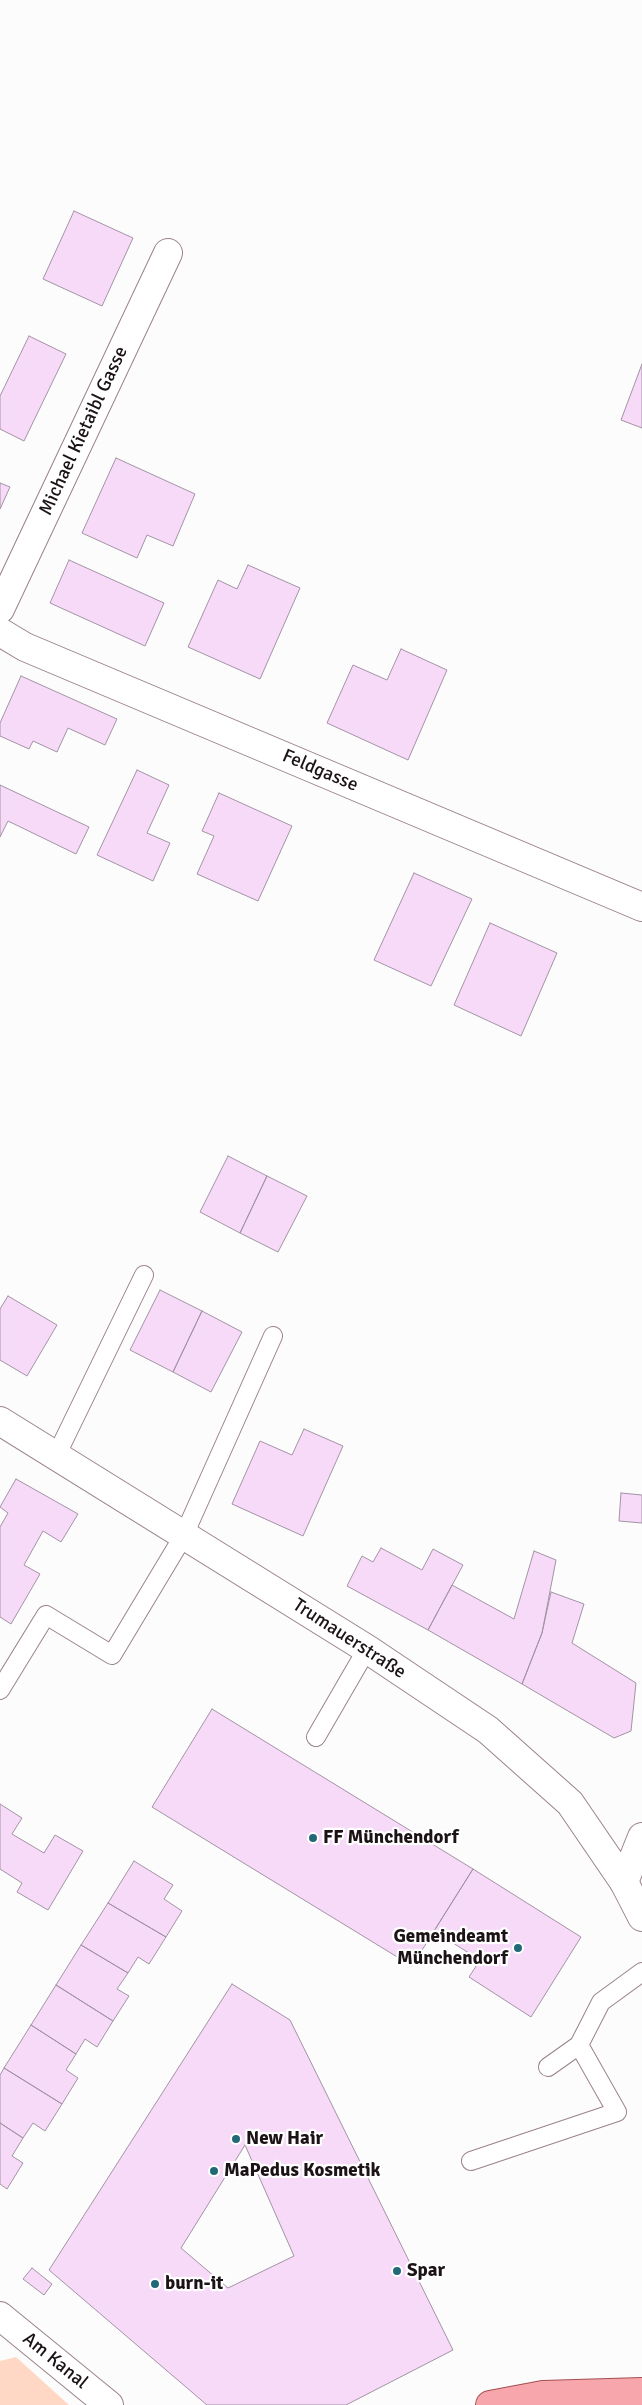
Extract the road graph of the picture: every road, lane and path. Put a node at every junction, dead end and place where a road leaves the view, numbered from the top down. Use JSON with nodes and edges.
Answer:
{"nodes":[{"id":1,"x":168,"y":254,"type":"dead end"},
{"id":2,"x":0,"y":609,"type":"edge"},
{"id":3,"x":0,"y":632,"type":"edge"},
{"id":4,"x":642,"y":907,"type":"edge"},
{"id":5,"x":144,"y":1275,"type":"dead end"},
{"id":6,"x":273,"y":1336,"type":"dead end"},
{"id":7,"x":0,"y":1421,"type":"edge"},
{"id":8,"x":56,"y":1456,"type":"junction"},
{"id":9,"x":184,"y":1535,"type":"junction"},
{"id":10,"x":367,"y":1649,"type":"junction"},
{"id":11,"x":0,"y":1690,"type":"edge"},
{"id":12,"x":316,"y":1737,"type":"dead end"},
{"id":13,"x":642,"y":1838,"type":"edge"},
{"id":14,"x":624,"y":1882,"type":"junction"},
{"id":15,"x":642,"y":1917,"type":"edge"},
{"id":16,"x":642,"y":1972,"type":"edge"},
{"id":17,"x":579,"y":2045,"type":"junction"},
{"id":18,"x":548,"y":2067,"type":"dead end"},
{"id":19,"x":471,"y":2161,"type":"dead end"},
{"id":20,"x":0,"y":2316,"type":"edge"},
{"id":21,"x":642,"y":2392,"type":"edge"},
{"id":22,"x":109,"y":2405,"type":"edge"},
{"id":23,"x":490,"y":2405,"type":"edge"}],
"edges":[{"from":1,"to":2,"type":"street","name":"Michael Kietaibl Gasse"},
{"from":3,"to":4,"type":"street","name":"Feldgasse"},
{"from":5,"to":8,"type":"lane"},
{"from":6,"to":9,"type":"lane"},
{"from":7,"to":8,"type":"street","name":"Trumauerstraße"},
{"from":8,"to":9,"type":"street","name":"Trumauerstraße"},
{"from":9,"to":10,"type":"street","name":"Trumauerstraße"},
{"from":9,"to":11,"type":"lane"},
{"from":10,"to":12,"type":"lane"},
{"from":10,"to":14,"type":"street","name":"Trumauerstraße"},
{"from":13,"to":14,"type":"street"},
{"from":14,"to":15,"type":"street","name":"Trumauerstraße"},
{"from":16,"to":17,"type":"lane"},
{"from":17,"to":18,"type":"lane"},
{"from":17,"to":19,"type":"lane"},
{"from":20,"to":22,"type":"street","name":"Am Kanal"},
{"from":21,"to":23,"type":"main road"}]}
